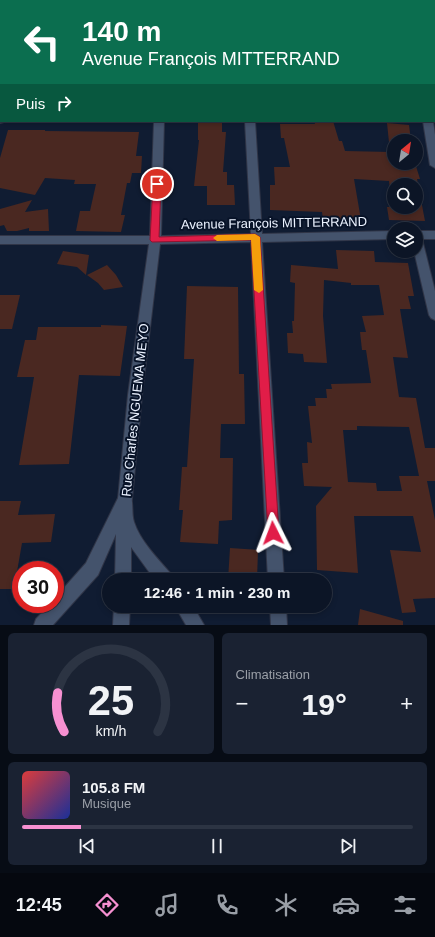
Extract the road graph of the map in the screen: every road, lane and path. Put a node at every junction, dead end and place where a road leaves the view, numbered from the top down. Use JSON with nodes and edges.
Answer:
{"nodes":[{"id":1,"x":159,"y":122,"type":"edge"},
{"id":2,"x":250,"y":122,"type":"edge"},
{"id":3,"x":428,"y":122,"type":"edge"},
{"id":4,"x":435,"y":165,"type":"edge"},
{"id":5,"x":435,"y":234,"type":"edge"},
{"id":6,"x":387,"y":235,"type":"edge"},
{"id":7,"x":423,"y":235,"type":"edge"},
{"id":8,"x":255,"y":237,"type":"junction"},
{"id":9,"x":0,"y":240,"type":"edge"},
{"id":10,"x":154,"y":240,"type":"junction"},
{"id":11,"x":421,"y":258,"type":"edge"},
{"id":12,"x":435,"y":315,"type":"edge"},
{"id":13,"x":125,"y":499,"type":"junction"},
{"id":14,"x":123,"y":573,"type":"edge"},
{"id":15,"x":160,"y":573,"type":"edge"},
{"id":16,"x":276,"y":573,"type":"edge"},
{"id":17,"x":122,"y":613,"type":"edge"},
{"id":18,"x":188,"y":613,"type":"edge"},
{"id":19,"x":278,"y":613,"type":"edge"},
{"id":20,"x":42,"y":625,"type":"edge"},
{"id":21,"x":121,"y":625,"type":"edge"},
{"id":22,"x":196,"y":625,"type":"edge"},
{"id":23,"x":279,"y":625,"type":"edge"}],
"edges":[{"from":1,"to":10,"type":"street","name":"Rue Charles NGUEMA MEYO"},
{"from":2,"to":8,"type":"street"},
{"from":3,"to":4,"type":"street"},
{"from":5,"to":7,"type":"street"},
{"from":6,"to":8,"type":"street","name":"Avenue François MITTERRAND"},
{"from":8,"to":10,"type":"street","name":"Avenue François MITTERRAND"},
{"from":8,"to":16,"type":"street"},
{"from":9,"to":10,"type":"street","name":"Avenue François MITTERRAND"},
{"from":10,"to":13,"type":"street","name":"Rue Charles NGUEMA MEYO"},
{"from":11,"to":12,"type":"street"},
{"from":13,"to":14,"type":"street","name":"Rue Charles NGUEMA MEYO"},
{"from":13,"to":15,"type":"street"},
{"from":13,"to":20,"type":"street"},
{"from":17,"to":21,"type":"street"},
{"from":18,"to":22,"type":"street"},
{"from":19,"to":23,"type":"street"}]}
